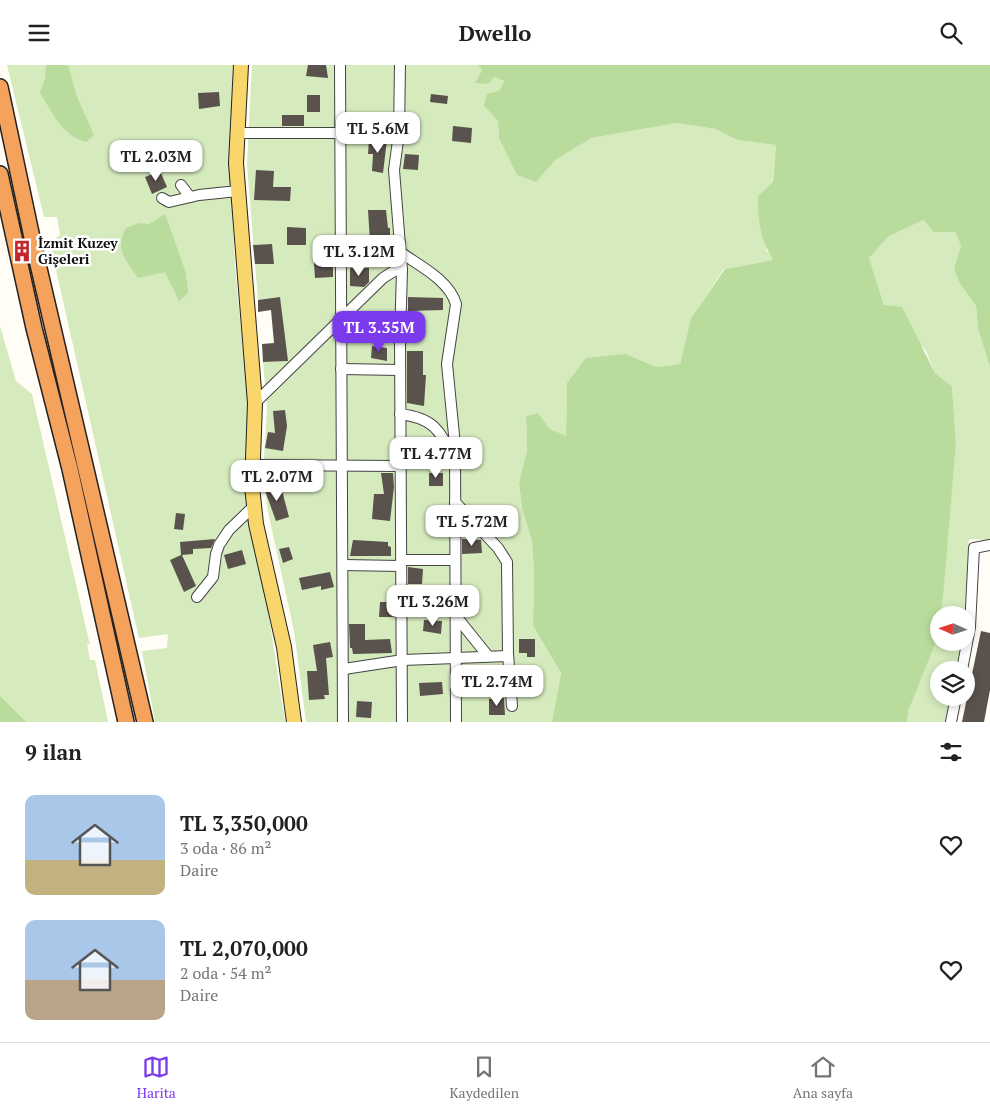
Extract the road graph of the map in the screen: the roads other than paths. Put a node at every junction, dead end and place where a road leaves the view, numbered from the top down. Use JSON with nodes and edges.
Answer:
{"nodes":[{"id":1,"x":241,"y":65,"type":"edge"},
{"id":2,"x":248,"y":65,"type":"edge"},
{"id":3,"x":340,"y":65,"type":"edge"},
{"id":4,"x":400,"y":65,"type":"edge"},
{"id":5,"x":0,"y":87,"type":"edge"},
{"id":6,"x":241,"y":133,"type":"junction"},
{"id":7,"x":399,"y":133,"type":"junction"},
{"id":8,"x":340,"y":135,"type":"junction"},
{"id":9,"x":0,"y":174,"type":"edge"},
{"id":10,"x":181,"y":185,"type":"dead end"},
{"id":11,"x":238,"y":191,"type":"junction"},
{"id":12,"x":190,"y":197,"type":"junction"},
{"id":13,"x":162,"y":198,"type":"dead end"},
{"id":14,"x":400,"y":252,"type":"junction"},
{"id":15,"x":402,"y":270,"type":"junction"},
{"id":16,"x":341,"y":320,"type":"junction"},
{"id":17,"x":341,"y":369,"type":"junction"},
{"id":18,"x":400,"y":370,"type":"junction"},
{"id":19,"x":259,"y":399,"type":"junction"},
{"id":20,"x":400,"y":414,"type":"junction"},
{"id":21,"x":455,"y":461,"type":"junction"},
{"id":22,"x":255,"y":465,"type":"junction"},
{"id":23,"x":342,"y":465,"type":"junction"},
{"id":24,"x":400,"y":466,"type":"junction"},
{"id":25,"x":455,"y":502,"type":"junction"},
{"id":26,"x":254,"y":507,"type":"junction"},
{"id":27,"x":990,"y":545,"type":"edge"},
{"id":28,"x":455,"y":560,"type":"junction"},
{"id":29,"x":401,"y":563,"type":"junction"},
{"id":30,"x":343,"y":565,"type":"junction"},
{"id":31,"x":198,"y":597,"type":"dead end"},
{"id":32,"x":455,"y":615,"type":"junction"},
{"id":33,"x":456,"y":656,"type":"junction"},
{"id":34,"x":488,"y":656,"type":"junction"},
{"id":35,"x":508,"y":656,"type":"junction"},
{"id":36,"x":403,"y":660,"type":"junction"},
{"id":37,"x":964,"y":661,"type":"edge"},
{"id":38,"x":344,"y":669,"type":"junction"},
{"id":39,"x":512,"y":706,"type":"dead end"},
{"id":40,"x":954,"y":706,"type":"edge"},
{"id":41,"x":126,"y":722,"type":"edge"},
{"id":42,"x":145,"y":722,"type":"edge"},
{"id":43,"x":294,"y":722,"type":"edge"},
{"id":44,"x":301,"y":722,"type":"edge"},
{"id":45,"x":343,"y":722,"type":"edge"},
{"id":46,"x":402,"y":722,"type":"edge"},
{"id":47,"x":456,"y":722,"type":"edge"},
{"id":48,"x":951,"y":722,"type":"edge"}],
"edges":[{"from":1,"to":6,"type":"main road"},
{"from":2,"to":6,"type":"main road"},
{"from":3,"to":8,"type":"street"},
{"from":4,"to":7,"type":"street"},
{"from":5,"to":42,"type":"highway"},
{"from":6,"to":8,"type":"street"},
{"from":6,"to":11,"type":"main road"},
{"from":6,"to":19,"type":"main road"},
{"from":7,"to":8,"type":"street"},
{"from":7,"to":14,"type":"street"},
{"from":8,"to":16,"type":"street"},
{"from":9,"to":41,"type":"highway"},
{"from":10,"to":12,"type":"street"},
{"from":11,"to":12,"type":"street"},
{"from":11,"to":19,"type":"main road"},
{"from":12,"to":13,"type":"street"},
{"from":14,"to":15,"type":"street"},
{"from":14,"to":21,"type":"street"},
{"from":15,"to":16,"type":"street"},
{"from":15,"to":18,"type":"street"},
{"from":16,"to":17,"type":"street"},
{"from":16,"to":19,"type":"street"},
{"from":17,"to":18,"type":"street"},
{"from":17,"to":23,"type":"street"},
{"from":18,"to":20,"type":"street"},
{"from":19,"to":22,"type":"main road"},
{"from":20,"to":21,"type":"street"},
{"from":20,"to":24,"type":"street"},
{"from":21,"to":25,"type":"street"},
{"from":22,"to":23,"type":"street"},
{"from":22,"to":26,"type":"main road"},
{"from":22,"to":44,"type":"main road"},
{"from":23,"to":24,"type":"street"},
{"from":23,"to":30,"type":"street"},
{"from":24,"to":29,"type":"street"},
{"from":25,"to":28,"type":"street"},
{"from":25,"to":35,"type":"street"},
{"from":26,"to":31,"type":"street"},
{"from":26,"to":43,"type":"main road"},
{"from":27,"to":37,"type":"street"},
{"from":28,"to":29,"type":"street"},
{"from":28,"to":32,"type":"street"},
{"from":29,"to":30,"type":"street"},
{"from":29,"to":36,"type":"street"},
{"from":30,"to":38,"type":"street"},
{"from":32,"to":33,"type":"street"},
{"from":32,"to":34,"type":"street"},
{"from":33,"to":34,"type":"street"},
{"from":33,"to":36,"type":"street"},
{"from":33,"to":47,"type":"street"},
{"from":34,"to":35,"type":"street"},
{"from":35,"to":39,"type":"street"},
{"from":36,"to":38,"type":"street"},
{"from":36,"to":46,"type":"street"},
{"from":38,"to":45,"type":"street"},
{"from":40,"to":48,"type":"street"}]}
